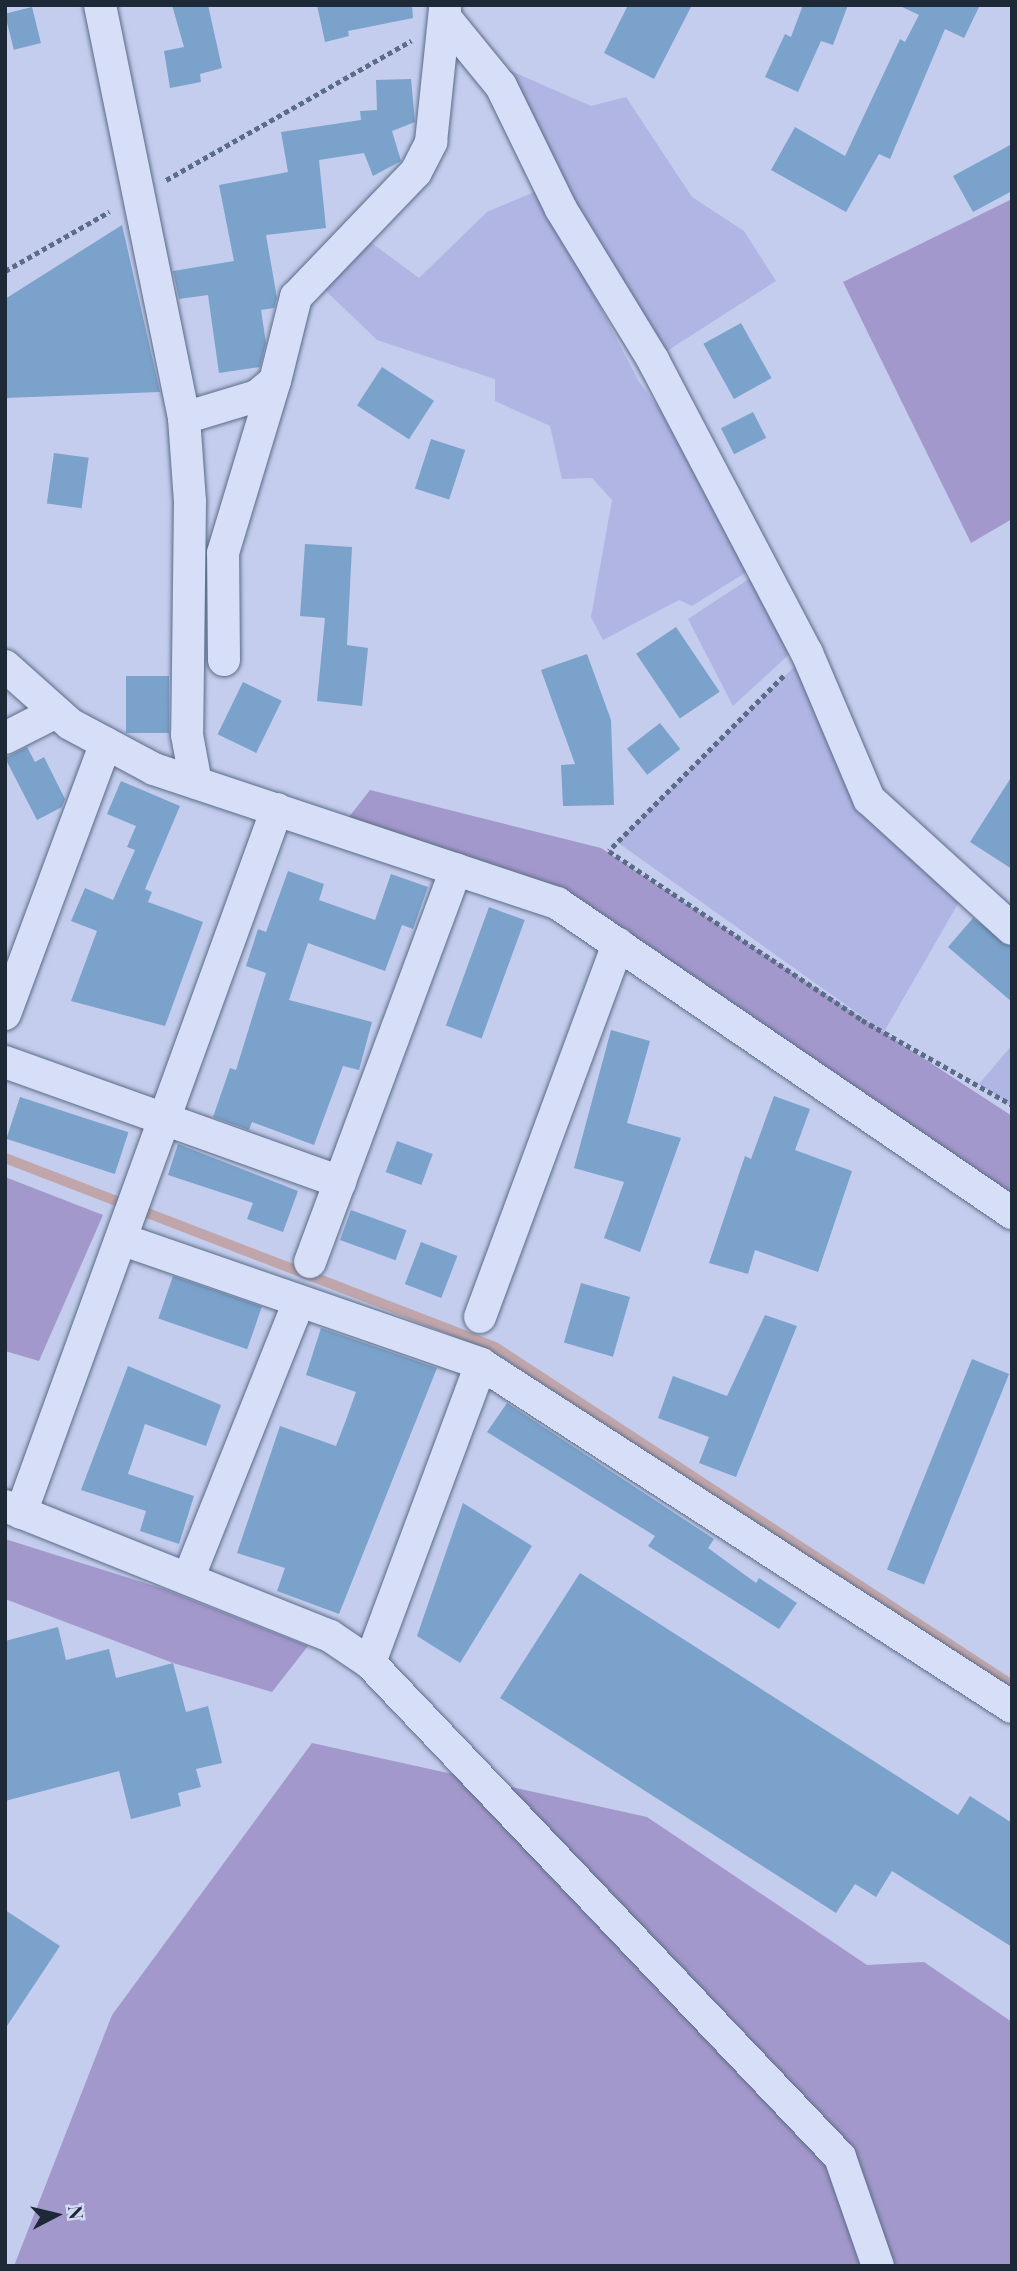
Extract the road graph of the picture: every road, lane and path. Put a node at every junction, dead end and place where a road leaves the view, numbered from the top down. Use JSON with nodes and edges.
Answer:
{"nodes":[{"id":1,"x":100,"y":5,"type":"edge"},
{"id":2,"x":446,"y":13,"type":"edge"},
{"id":3,"x":139,"y":194,"type":"junction"},
{"id":4,"x":5,"y":271,"type":"edge"},
{"id":5,"x":275,"y":380,"type":"junction"},
{"id":6,"x":184,"y":418,"type":"junction"},
{"id":7,"x":807,"y":653,"type":"junction"},
{"id":8,"x":224,"y":660,"type":"dead end"},
{"id":9,"x":5,"y":666,"type":"edge"},
{"id":10,"x":56,"y":712,"type":"junction"},
{"id":11,"x":5,"y":737,"type":"edge"},
{"id":12,"x":106,"y":743,"type":"junction"},
{"id":13,"x":196,"y":783,"type":"junction"},
{"id":14,"x":276,"y":809,"type":"junction"},
{"id":15,"x":456,"y":869,"type":"junction"},
{"id":16,"x":1012,"y":929,"type":"edge"},
{"id":17,"x":618,"y":944,"type":"junction"},
{"id":18,"x":5,"y":1014,"type":"edge"},
{"id":19,"x":5,"y":1062,"type":"edge"},
{"id":20,"x":1012,"y":1105,"type":"edge"},
{"id":21,"x":163,"y":1122,"type":"junction"},
{"id":22,"x":340,"y":1182,"type":"junction"},
{"id":23,"x":1012,"y":1213,"type":"edge"},
{"id":24,"x":121,"y":1239,"type":"junction"},
{"id":25,"x":310,"y":1262,"type":"dead end"},
{"id":26,"x":299,"y":1301,"type":"junction"},
{"id":27,"x":480,"y":1317,"type":"dead end"},
{"id":28,"x":481,"y":1364,"type":"junction"},
{"id":29,"x":13,"y":1509,"type":"edge"},
{"id":30,"x":188,"y":1580,"type":"junction"},
{"id":31,"x":370,"y":1663,"type":"junction"},
{"id":32,"x":1012,"y":1707,"type":"edge"},
{"id":33,"x":878,"y":2266,"type":"edge"}],
"edges":[{"from":1,"to":3,"type":"street"},
{"from":2,"to":3,"type":"path"},
{"from":2,"to":5,"type":"street"},
{"from":2,"to":7,"type":"street"},
{"from":3,"to":4,"type":"path"},
{"from":3,"to":6,"type":"street"},
{"from":5,"to":6,"type":"street"},
{"from":5,"to":8,"type":"street"},
{"from":6,"to":13,"type":"street"},
{"from":7,"to":16,"type":"street"},
{"from":7,"to":20,"type":"path"},
{"from":9,"to":10,"type":"street"},
{"from":10,"to":11,"type":"street"},
{"from":10,"to":12,"type":"street"},
{"from":12,"to":13,"type":"street"},
{"from":12,"to":18,"type":"street"},
{"from":13,"to":14,"type":"street"},
{"from":14,"to":15,"type":"street"},
{"from":14,"to":21,"type":"street"},
{"from":15,"to":17,"type":"street"},
{"from":15,"to":22,"type":"street"},
{"from":17,"to":23,"type":"street"},
{"from":17,"to":27,"type":"street"},
{"from":19,"to":21,"type":"street"},
{"from":21,"to":22,"type":"street"},
{"from":21,"to":24,"type":"street"},
{"from":22,"to":25,"type":"street"},
{"from":24,"to":26,"type":"street"},
{"from":24,"to":29,"type":"street"},
{"from":26,"to":28,"type":"street"},
{"from":26,"to":30,"type":"street"},
{"from":28,"to":31,"type":"street"},
{"from":28,"to":32,"type":"street"},
{"from":29,"to":30,"type":"street"},
{"from":30,"to":31,"type":"street"},
{"from":31,"to":33,"type":"street"}]}
